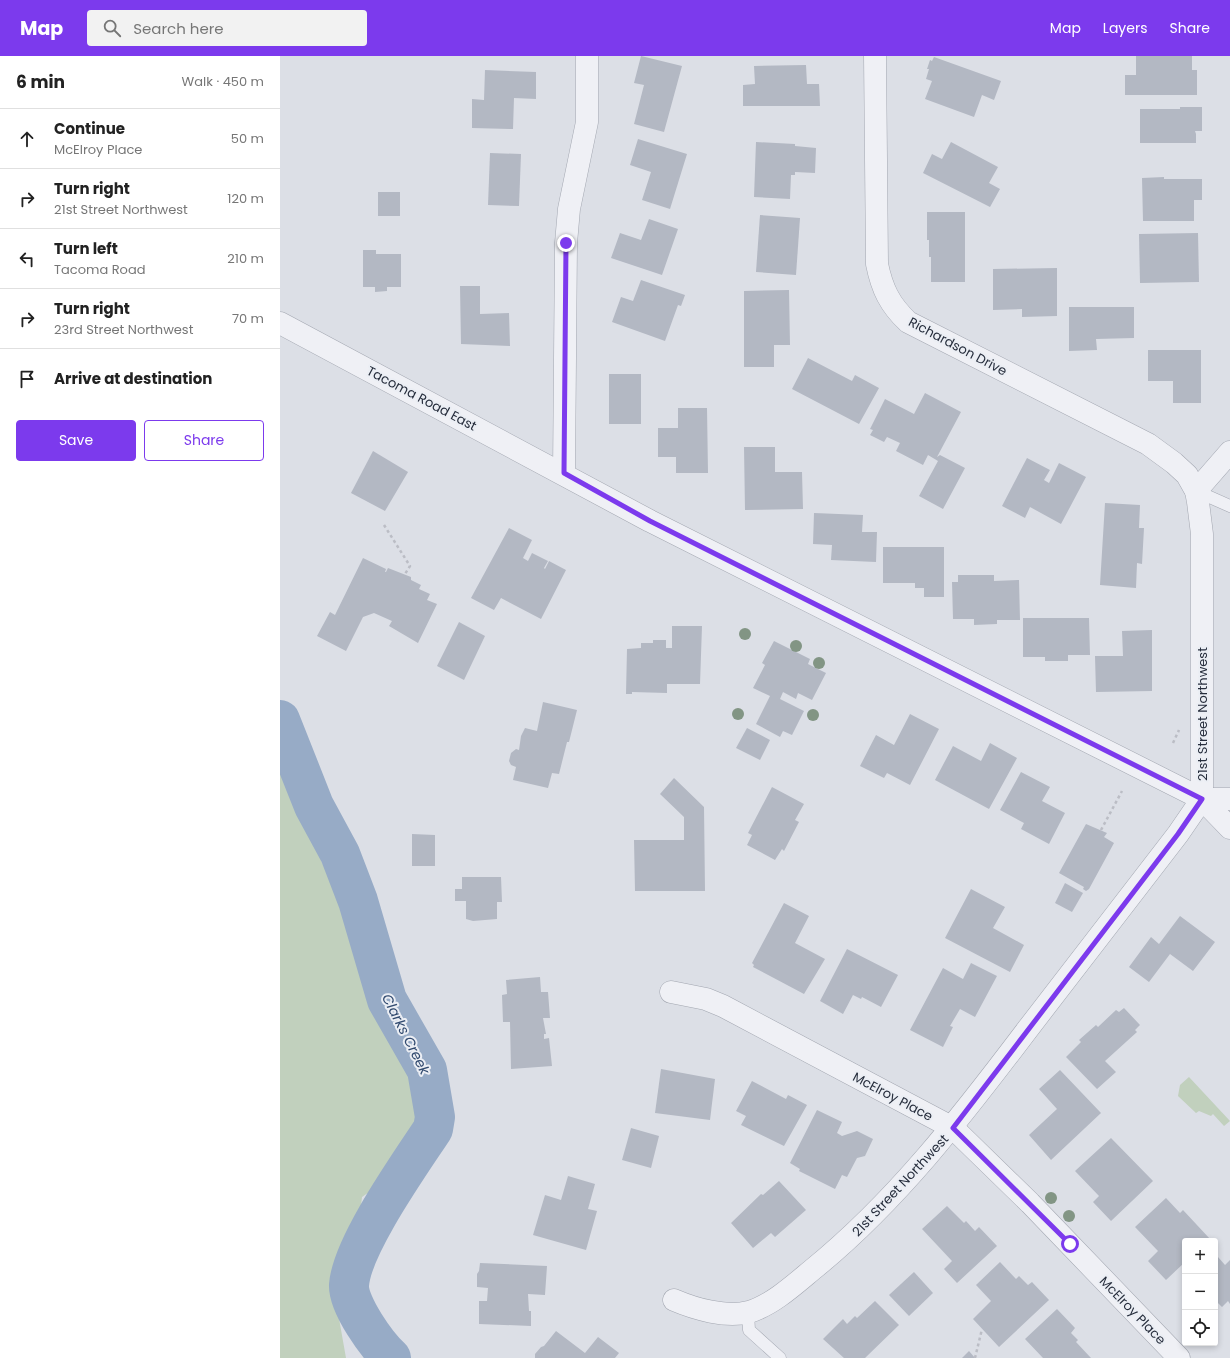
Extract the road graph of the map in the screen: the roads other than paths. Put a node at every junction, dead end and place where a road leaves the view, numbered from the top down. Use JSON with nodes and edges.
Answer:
{"nodes":[{"id":1,"x":587,"y":56,"type":"edge"},
{"id":2,"x":875,"y":56,"type":"edge"},
{"id":3,"x":280,"y":323,"type":"edge"},
{"id":4,"x":1230,"y":452,"type":"edge"},
{"id":5,"x":564,"y":473,"type":"junction"},
{"id":6,"x":1196,"y":491,"type":"junction"},
{"id":7,"x":1230,"y":506,"type":"edge"},
{"id":8,"x":1202,"y":799,"type":"junction"},
{"id":9,"x":1230,"y":799,"type":"edge"},
{"id":10,"x":1230,"y":828,"type":"edge"},
{"id":11,"x":671,"y":992,"type":"dead end"},
{"id":12,"x":953,"y":1128,"type":"junction"},
{"id":13,"x":674,"y":1300,"type":"dead end"},
{"id":14,"x":748,"y":1312,"type":"junction"},
{"id":15,"x":780,"y":1358,"type":"edge"},
{"id":16,"x":1179,"y":1358,"type":"edge"}],
"edges":[{"from":1,"to":5,"type":"street"},
{"from":2,"to":6,"type":"street","name":"Richardson Drive"},
{"from":3,"to":5,"type":"street","name":"Tacoma Road East"},
{"from":4,"to":6,"type":"street"},
{"from":5,"to":8,"type":"street","name":"Tacoma Road East"},
{"from":6,"to":7,"type":"lane"},
{"from":6,"to":8,"type":"street","name":"21st Street Northwest"},
{"from":8,"to":9,"type":"street"},
{"from":8,"to":10,"type":"street"},
{"from":8,"to":12,"type":"street","name":"21st Street Northwest"},
{"from":11,"to":12,"type":"street","name":"McElroy Place"},
{"from":12,"to":14,"type":"street","name":"21st Street Northwest"},
{"from":12,"to":16,"type":"street","name":"McElroy Place"},
{"from":13,"to":14,"type":"street","name":"21st Street Northwest"},
{"from":14,"to":15,"type":"lane"}]}
